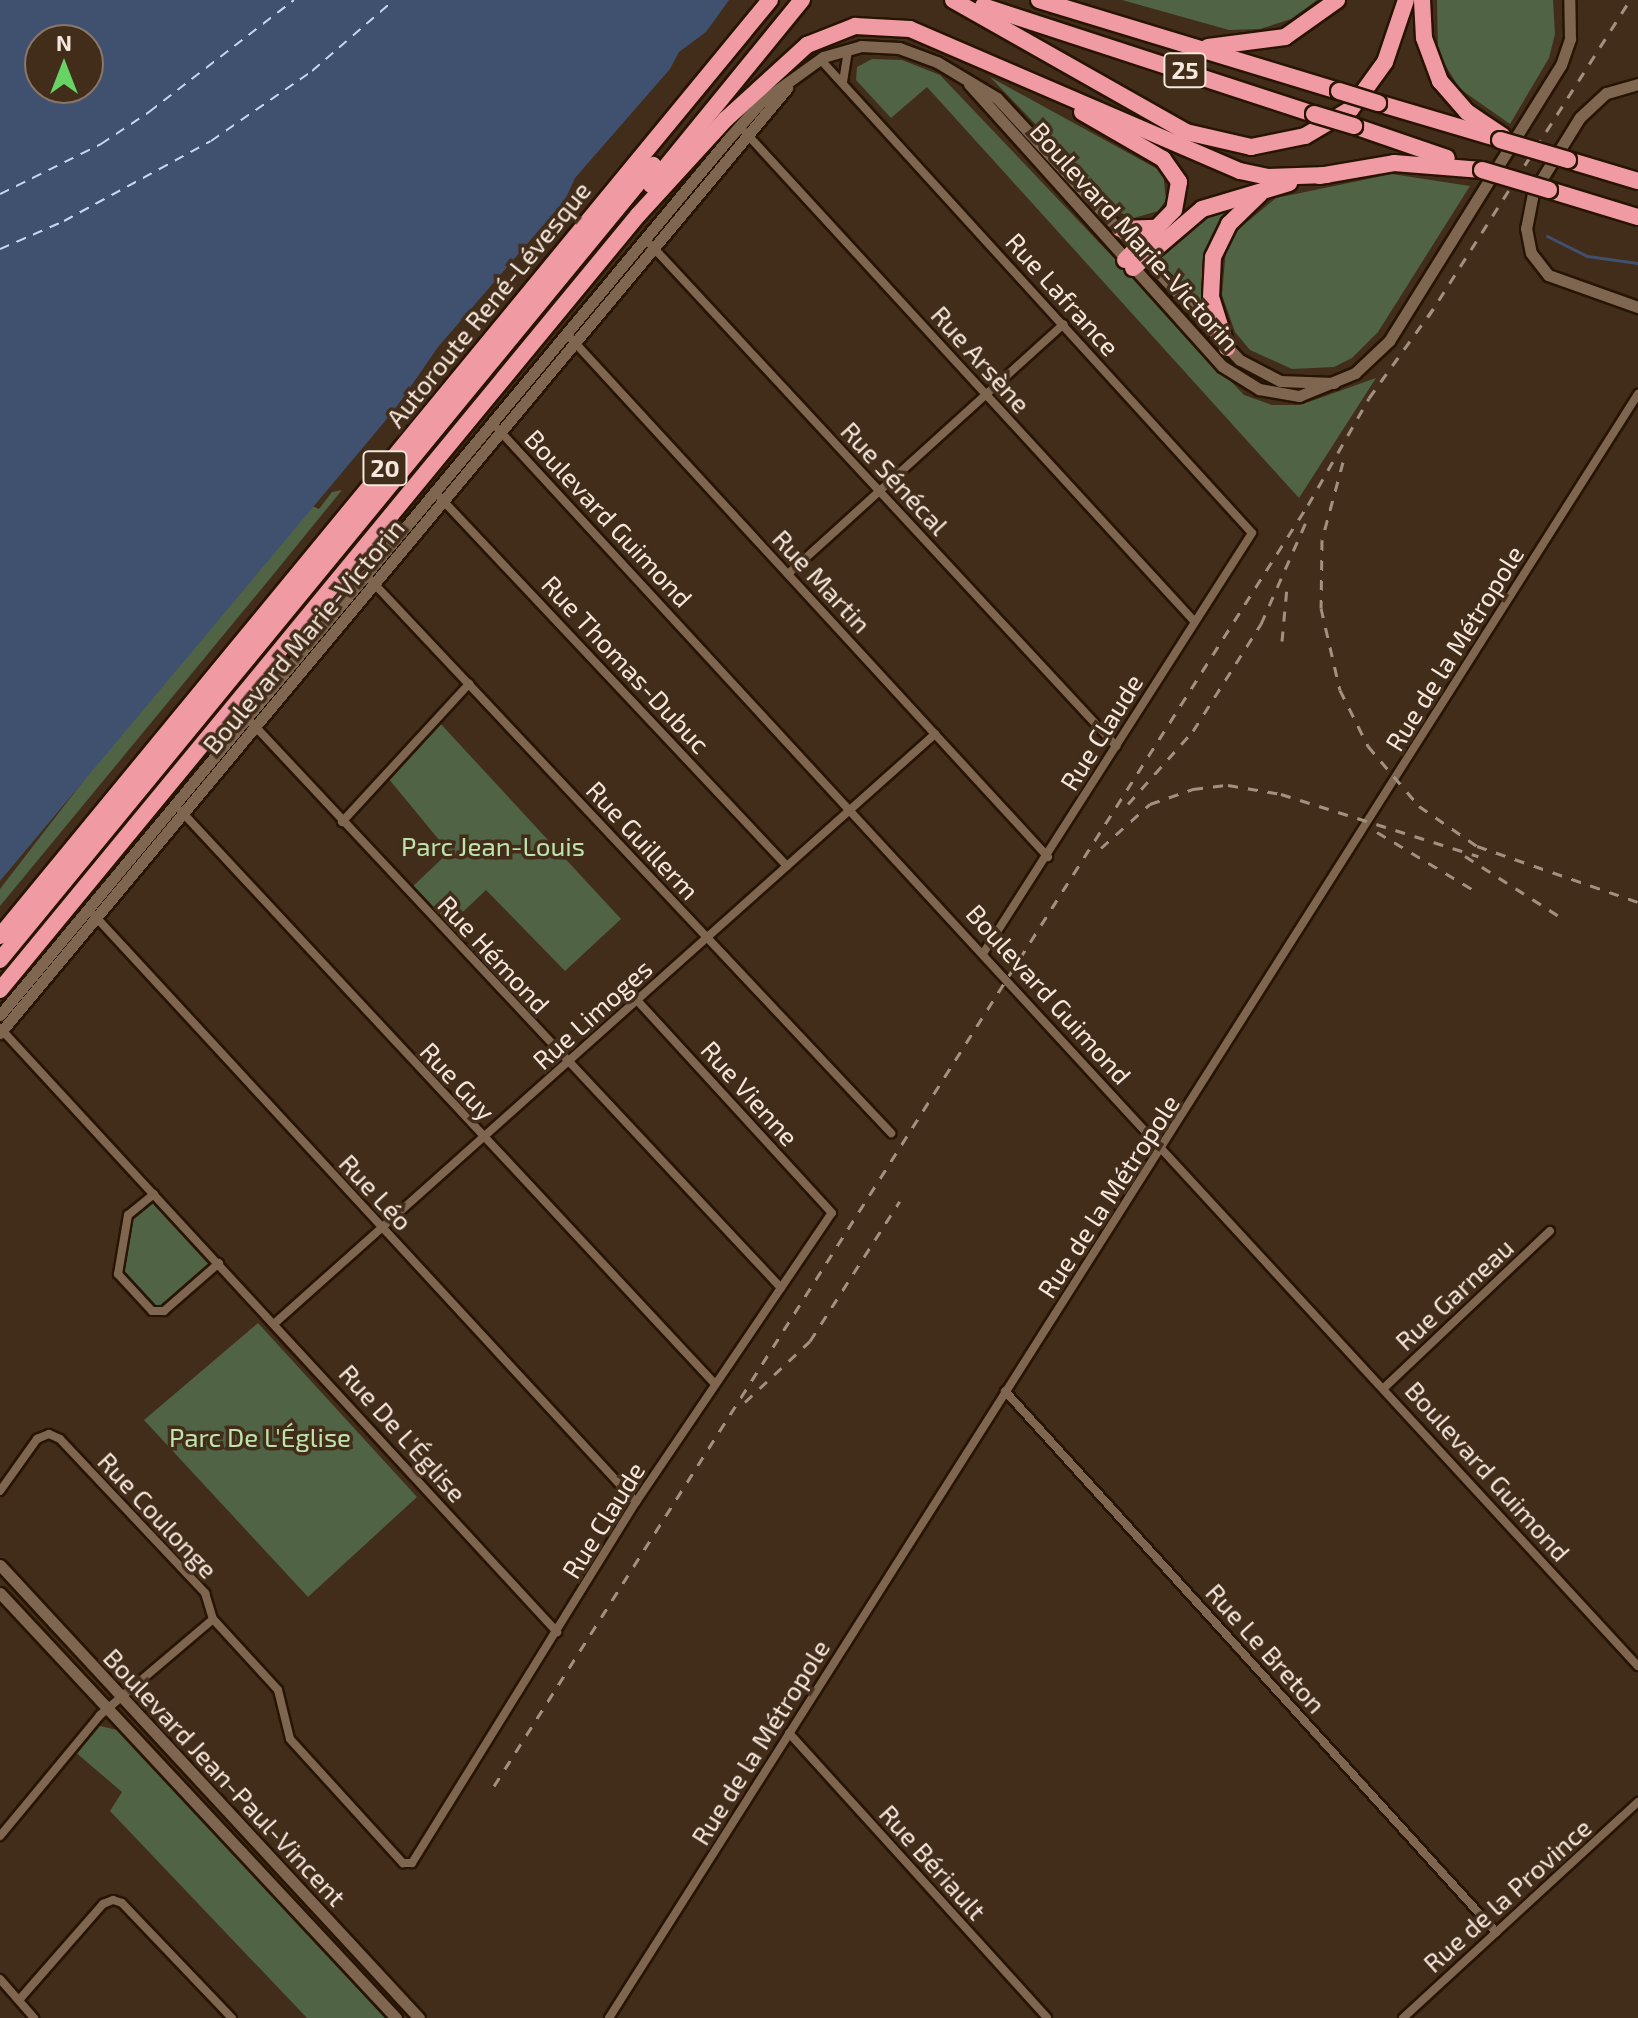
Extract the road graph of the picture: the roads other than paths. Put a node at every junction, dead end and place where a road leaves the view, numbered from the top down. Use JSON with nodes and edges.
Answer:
{"nodes":[{"id":1,"x":770,"y":0,"type":"edge"},
{"id":2,"x":788,"y":0,"type":"edge"},
{"id":3,"x":802,"y":0,"type":"edge"},
{"id":4,"x":953,"y":0,"type":"edge"},
{"id":5,"x":962,"y":0,"type":"edge"},
{"id":6,"x":1039,"y":0,"type":"edge"},
{"id":7,"x":1337,"y":0,"type":"edge"},
{"id":8,"x":1406,"y":0,"type":"edge"},
{"id":9,"x":1422,"y":0,"type":"edge"},
{"id":10,"x":1569,"y":0,"type":"edge"},
{"id":11,"x":1195,"y":47,"type":"junction"},
{"id":12,"x":848,"y":49,"type":"junction"},
{"id":13,"x":820,"y":59,"type":"junction"},
{"id":14,"x":792,"y":80,"type":"junction"},
{"id":15,"x":965,"y":80,"type":"junction"},
{"id":16,"x":843,"y":82,"type":"junction"},
{"id":17,"x":1036,"y":83,"type":"junction"},
{"id":18,"x":1638,"y":84,"type":"edge"},
{"id":19,"x":738,"y":126,"type":"junction"},
{"id":20,"x":749,"y":136,"type":"junction"},
{"id":21,"x":1506,"y":140,"type":"junction"},
{"id":22,"x":1482,"y":170,"type":"junction"},
{"id":23,"x":1327,"y":175,"type":"junction"},
{"id":24,"x":1638,"y":181,"type":"edge"},
{"id":25,"x":1268,"y":188,"type":"junction"},
{"id":26,"x":1638,"y":217,"type":"edge"},
{"id":27,"x":1157,"y":228,"type":"junction"},
{"id":28,"x":1120,"y":229,"type":"junction"},
{"id":29,"x":645,"y":239,"type":"junction"},
{"id":30,"x":655,"y":248,"type":"junction"},
{"id":31,"x":1135,"y":259,"type":"junction"},
{"id":32,"x":1638,"y":307,"type":"edge"},
{"id":33,"x":1064,"y":324,"type":"junction"},
{"id":34,"x":566,"y":333,"type":"junction"},
{"id":35,"x":576,"y":343,"type":"junction"},
{"id":36,"x":1227,"y":348,"type":"junction"},
{"id":37,"x":1334,"y":383,"type":"junction"},
{"id":38,"x":985,"y":392,"type":"junction"},
{"id":39,"x":1638,"y":394,"type":"edge"},
{"id":40,"x":491,"y":424,"type":"junction"},
{"id":41,"x":501,"y":432,"type":"junction"},
{"id":42,"x":879,"y":490,"type":"junction"},
{"id":43,"x":434,"y":491,"type":"junction"},
{"id":44,"x":445,"y":500,"type":"junction"},
{"id":45,"x":1252,"y":533,"type":"joint"},
{"id":46,"x":365,"y":574,"type":"junction"},
{"id":47,"x":788,"y":574,"type":"junction"},
{"id":48,"x":375,"y":583,"type":"junction"},
{"id":49,"x":1194,"y":621,"type":"junction"},
{"id":50,"x":469,"y":684,"type":"junction"},
{"id":51,"x":246,"y":717,"type":"junction"},
{"id":52,"x":256,"y":727,"type":"junction"},
{"id":53,"x":935,"y":734,"type":"junction"},
{"id":54,"x":1116,"y":746,"type":"junction"},
{"id":55,"x":173,"y":805,"type":"junction"},
{"id":56,"x":851,"y":809,"type":"junction"},
{"id":57,"x":183,"y":813,"type":"junction"},
{"id":58,"x":342,"y":822,"type":"junction"},
{"id":59,"x":1048,"y":857,"type":"junction"},
{"id":60,"x":787,"y":866,"type":"junction"},
{"id":61,"x":87,"y":909,"type":"junction"},
{"id":62,"x":97,"y":918,"type":"junction"},
{"id":63,"x":0,"y":936,"type":"edge"},
{"id":64,"x":707,"y":937,"type":"junction"},
{"id":65,"x":984,"y":952,"type":"junction"},
{"id":66,"x":0,"y":960,"type":"edge"},
{"id":67,"x":0,"y":976,"type":"edge"},
{"id":68,"x":0,"y":990,"type":"edge"},
{"id":69,"x":637,"y":1000,"type":"junction"},
{"id":70,"x":0,"y":1015,"type":"edge"},
{"id":71,"x":1,"y":1031,"type":"edge"},
{"id":72,"x":568,"y":1062,"type":"junction"},
{"id":73,"x":891,"y":1133,"type":"dead end"},
{"id":74,"x":483,"y":1137,"type":"junction"},
{"id":75,"x":1164,"y":1149,"type":"junction"},
{"id":76,"x":154,"y":1194,"type":"junction"},
{"id":77,"x":832,"y":1213,"type":"joint"},
{"id":78,"x":382,"y":1228,"type":"junction"},
{"id":79,"x":1550,"y":1231,"type":"dead end"},
{"id":80,"x":219,"y":1263,"type":"junction"},
{"id":81,"x":781,"y":1288,"type":"junction"},
{"id":82,"x":275,"y":1323,"type":"junction"},
{"id":83,"x":715,"y":1384,"type":"junction"},
{"id":84,"x":1385,"y":1387,"type":"junction"},
{"id":85,"x":1005,"y":1391,"type":"junction"},
{"id":86,"x":0,"y":1491,"type":"edge"},
{"id":87,"x":636,"y":1502,"type":"junction"},
{"id":88,"x":0,"y":1565,"type":"edge"},
{"id":89,"x":0,"y":1593,"type":"edge"},
{"id":90,"x":213,"y":1619,"type":"junction"},
{"id":91,"x":557,"y":1632,"type":"junction"},
{"id":92,"x":1638,"y":1666,"type":"edge"},
{"id":93,"x":122,"y":1699,"type":"junction"},
{"id":94,"x":110,"y":1708,"type":"junction"},
{"id":95,"x":789,"y":1733,"type":"junction"},
{"id":96,"x":1638,"y":1802,"type":"edge"},
{"id":97,"x":0,"y":1836,"type":"edge"},
{"id":98,"x":420,"y":1857,"type":"joint"},
{"id":99,"x":1496,"y":1932,"type":"junction"},
{"id":100,"x":367,"y":1962,"type":"junction"},
{"id":101,"x":357,"y":1976,"type":"junction"},
{"id":102,"x":0,"y":1979,"type":"edge"},
{"id":103,"x":19,"y":2000,"type":"junction"},
{"id":104,"x":34,"y":2018,"type":"edge"},
{"id":105,"x":232,"y":2018,"type":"edge"},
{"id":106,"x":396,"y":2018,"type":"edge"},
{"id":107,"x":419,"y":2018,"type":"edge"},
{"id":108,"x":609,"y":2018,"type":"edge"},
{"id":109,"x":1047,"y":2018,"type":"edge"},
{"id":110,"x":1403,"y":2018,"type":"edge"}],
"edges":[{"from":1,"to":63,"type":"highway","name":"Autoroute René-Lévesque","number":"20"},
{"from":2,"to":66,"type":"highway","name":"Autoroute René-Lévesque"},
{"from":3,"to":67,"type":"highway"},
{"from":4,"to":8,"type":"highway"},
{"from":5,"to":22,"type":"highway","number":"25","bridge":true},
{"from":6,"to":11,"type":"highway","number":"25"},
{"from":7,"to":11,"type":"highway"},
{"from":9,"to":21,"type":"highway"},
{"from":10,"to":37,"type":"street","name":"Boulevard Marie-Victorin"},
{"from":11,"to":21,"type":"highway","number":"25","bridge":true},
{"from":12,"to":13,"type":"street","name":"Boulevard Marie-Victorin"},
{"from":12,"to":15,"type":"street","name":"Boulevard Marie-Victorin"},
{"from":12,"to":16,"type":"street"},
{"from":13,"to":14,"type":"street","name":"Boulevard Marie-Victorin"},
{"from":13,"to":16,"type":"street","name":"Rue Lafrance"},
{"from":14,"to":19,"type":"street","name":"Boulevard Marie-Victorin"},
{"from":14,"to":20,"type":"street","name":"Boulevard Marie-Victorin"},
{"from":15,"to":28,"type":"street","name":"Boulevard Marie-Victorin"},
{"from":15,"to":31,"type":"street","name":"Boulevard Marie-Victorin"},
{"from":16,"to":33,"type":"street","name":"Rue Lafrance"},
{"from":17,"to":23,"type":"highway"},
{"from":17,"to":27,"type":"highway"},
{"from":17,"to":68,"type":"highway"},
{"from":18,"to":32,"type":"street"},
{"from":19,"to":20,"type":"street","name":"Rue Arsène"},
{"from":19,"to":29,"type":"street","name":"Boulevard Marie-Victorin"},
{"from":20,"to":30,"type":"street","name":"Boulevard Marie-Victorin"},
{"from":20,"to":38,"type":"street","name":"Rue Arsène"},
{"from":21,"to":24,"type":"highway","bridge":true},
{"from":22,"to":23,"type":"highway"},
{"from":22,"to":26,"type":"highway","number":"25","bridge":true},
{"from":23,"to":25,"type":"highway"},
{"from":25,"to":31,"type":"highway"},
{"from":25,"to":36,"type":"highway"},
{"from":27,"to":28,"type":"highway"},
{"from":27,"to":31,"type":"highway"},
{"from":28,"to":31,"type":"street","name":"Boulevard Marie-Victorin"},
{"from":29,"to":30,"type":"street","name":"Rue Sénécal"},
{"from":29,"to":34,"type":"street","name":"Boulevard Marie-Victorin"},
{"from":30,"to":35,"type":"street","name":"Boulevard Marie-Victorin"},
{"from":30,"to":42,"type":"street","name":"Rue Sénécal"},
{"from":31,"to":36,"type":"street","name":"Boulevard Marie-Victorin"},
{"from":31,"to":37,"type":"street","name":"Boulevard Marie-Victorin"},
{"from":33,"to":38,"type":"street"},
{"from":33,"to":45,"type":"street","name":"Rue Lafrance"},
{"from":34,"to":35,"type":"street","name":"Rue Martin"},
{"from":34,"to":40,"type":"street","name":"Boulevard Marie-Victorin"},
{"from":35,"to":41,"type":"street","name":"Boulevard Marie-Victorin"},
{"from":35,"to":47,"type":"street","name":"Rue Martin"},
{"from":36,"to":37,"type":"street","name":"Boulevard Marie-Victorin"},
{"from":38,"to":42,"type":"street"},
{"from":38,"to":49,"type":"street","name":"Rue Arsène"},
{"from":39,"to":75,"type":"street","name":"Rue de la Métropole"},
{"from":40,"to":41,"type":"street","name":"Boulevard Guimond"},
{"from":40,"to":43,"type":"street","name":"Boulevard Marie-Victorin"},
{"from":41,"to":44,"type":"street","name":"Boulevard Marie-Victorin"},
{"from":41,"to":56,"type":"street","name":"Boulevard Guimond"},
{"from":42,"to":47,"type":"street"},
{"from":42,"to":54,"type":"street","name":"Rue Sénécal"},
{"from":43,"to":44,"type":"street","name":"Rue Thomas-Dubuc"},
{"from":43,"to":46,"type":"street","name":"Boulevard Marie-Victorin"},
{"from":44,"to":48,"type":"street","name":"Boulevard Marie-Victorin"},
{"from":44,"to":60,"type":"street","name":"Rue Thomas-Dubuc"},
{"from":45,"to":49,"type":"street","name":"Rue Claude"},
{"from":46,"to":48,"type":"street","name":"Rue Guillerm"},
{"from":46,"to":51,"type":"street","name":"Boulevard Marie-Victorin"},
{"from":47,"to":53,"type":"street","name":"Rue Martin"},
{"from":48,"to":50,"type":"street","name":"Rue Guillerm"},
{"from":48,"to":52,"type":"street","name":"Boulevard Marie-Victorin"},
{"from":49,"to":54,"type":"street","name":"Rue Claude"},
{"from":50,"to":58,"type":"street"},
{"from":50,"to":64,"type":"street","name":"Rue Guillerm"},
{"from":51,"to":52,"type":"street","name":"Rue Hémond"},
{"from":51,"to":55,"type":"street","name":"Boulevard Marie-Victorin"},
{"from":52,"to":57,"type":"street","name":"Boulevard Marie-Victorin"},
{"from":52,"to":58,"type":"street","name":"Rue Hémond"},
{"from":53,"to":56,"type":"street","name":"Rue Limoges"},
{"from":53,"to":59,"type":"street","name":"Rue Martin"},
{"from":54,"to":59,"type":"street","name":"Rue Claude"},
{"from":55,"to":57,"type":"street","name":"Rue Guy"},
{"from":55,"to":61,"type":"street","name":"Boulevard Marie-Victorin"},
{"from":56,"to":60,"type":"street","name":"Rue Limoges"},
{"from":56,"to":65,"type":"street","name":"Boulevard Guimond"},
{"from":57,"to":62,"type":"street","name":"Boulevard Marie-Victorin"},
{"from":57,"to":74,"type":"street","name":"Rue Guy"},
{"from":58,"to":72,"type":"street","name":"Rue Hémond"},
{"from":59,"to":65,"type":"street","name":"Rue Claude"},
{"from":60,"to":64,"type":"street","name":"Rue Limoges"},
{"from":61,"to":62,"type":"street","name":"Rue Léo"},
{"from":61,"to":70,"type":"street","name":"Boulevard Marie-Victorin"},
{"from":62,"to":71,"type":"street","name":"Boulevard Marie-Victorin"},
{"from":62,"to":78,"type":"street","name":"Rue Léo"},
{"from":64,"to":69,"type":"street","name":"Rue Limoges"},
{"from":64,"to":73,"type":"street","name":"Rue Guillerm"},
{"from":65,"to":75,"type":"street","name":"Boulevard Guimond"},
{"from":69,"to":72,"type":"street","name":"Rue Limoges"},
{"from":69,"to":77,"type":"street","name":"Rue Vienne"},
{"from":71,"to":76,"type":"street","name":"Rue De L'Église"},
{"from":72,"to":74,"type":"street","name":"Rue Limoges"},
{"from":72,"to":81,"type":"street","name":"Rue Hémond"},
{"from":74,"to":78,"type":"street","name":"Rue Limoges"},
{"from":74,"to":83,"type":"street","name":"Rue Guy"},
{"from":75,"to":84,"type":"street","name":"Boulevard Guimond"},
{"from":75,"to":85,"type":"street","name":"Rue de la Métropole"},
{"from":76,"to":80,"type":"street","name":"Rue De L'Église"},
{"from":76,"to":80,"type":"street"},
{"from":77,"to":81,"type":"street","name":"Rue Claude"},
{"from":78,"to":82,"type":"street","name":"Rue Limoges"},
{"from":78,"to":87,"type":"street","name":"Rue Léo"},
{"from":79,"to":84,"type":"street","name":"Rue Garneau"},
{"from":80,"to":82,"type":"street","name":"Rue De L'Église"},
{"from":81,"to":83,"type":"street","name":"Rue Claude"},
{"from":82,"to":91,"type":"street","name":"Rue De L'Église"},
{"from":83,"to":87,"type":"street","name":"Rue Claude"},
{"from":84,"to":92,"type":"street","name":"Boulevard Guimond"},
{"from":85,"to":95,"type":"street","name":"Rue de la Métropole"},
{"from":85,"to":99,"type":"street","name":"Rue Le Breton"},
{"from":86,"to":90,"type":"street","name":"Rue Coulonge"},
{"from":87,"to":91,"type":"street","name":"Rue Claude"},
{"from":88,"to":93,"type":"street","name":"Boulevard Jean-Paul-Vincent"},
{"from":89,"to":94,"type":"street","name":"Boulevard Jean-Paul-Vincent"},
{"from":90,"to":93,"type":"street"},
{"from":90,"to":98,"type":"street","name":"Rue Coulonge"},
{"from":91,"to":98,"type":"street","name":"Rue Claude"},
{"from":93,"to":94,"type":"street"},
{"from":93,"to":100,"type":"street","name":"Boulevard Jean-Paul-Vincent"},
{"from":94,"to":97,"type":"street"},
{"from":94,"to":101,"type":"street","name":"Boulevard Jean-Paul-Vincent"},
{"from":95,"to":108,"type":"street","name":"Rue de la Métropole"},
{"from":95,"to":109,"type":"street","name":"Rue Bériault"},
{"from":96,"to":99,"type":"street","name":"Rue de la Province"},
{"from":99,"to":110,"type":"street","name":"Rue de la Province"},
{"from":100,"to":101,"type":"street"},
{"from":100,"to":107,"type":"street","name":"Boulevard Jean-Paul-Vincent"},
{"from":101,"to":106,"type":"street","name":"Boulevard Jean-Paul-Vincent"},
{"from":102,"to":103,"type":"street"},
{"from":103,"to":104,"type":"street"},
{"from":103,"to":105,"type":"street"}]}
